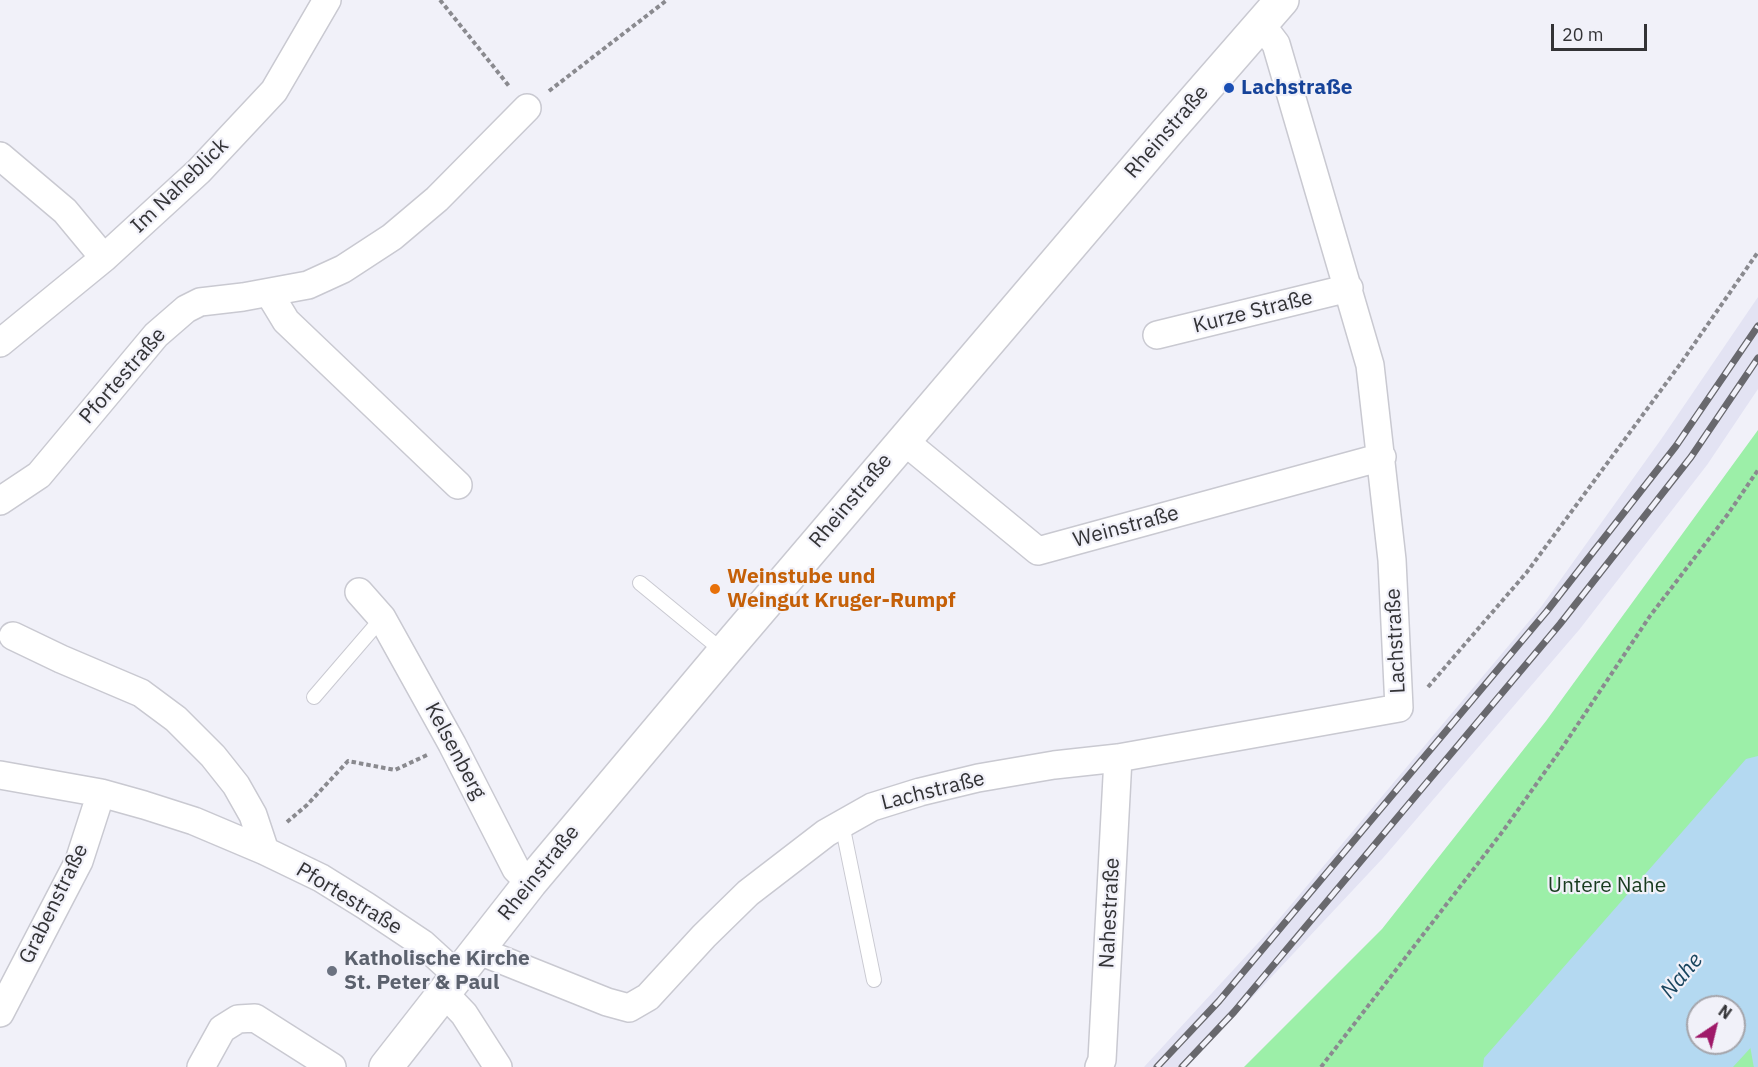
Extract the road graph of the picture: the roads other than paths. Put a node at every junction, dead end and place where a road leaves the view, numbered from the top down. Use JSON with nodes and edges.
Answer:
{"nodes":[{"id":1,"x":327,"y":0,"type":"edge"},
{"id":2,"x":1282,"y":0,"type":"edge"},
{"id":3,"x":1260,"y":24,"type":"junction"},
{"id":4,"x":527,"y":108,"type":"road end"},
{"id":5,"x":0,"y":156,"type":"edge"},
{"id":6,"x":104,"y":258,"type":"junction"},
{"id":7,"x":1349,"y":288,"type":"junction"},
{"id":8,"x":269,"y":293,"type":"junction"},
{"id":9,"x":1157,"y":335,"type":"dead end"},
{"id":10,"x":0,"y":343,"type":"edge"},
{"id":11,"x":903,"y":440,"type":"junction"},
{"id":12,"x":1382,"y":457,"type":"junction"},
{"id":13,"x":458,"y":485,"type":"dead end"},
{"id":14,"x":0,"y":501,"type":"edge"},
{"id":15,"x":640,"y":583,"type":"dead end"},
{"id":16,"x":359,"y":592,"type":"dead end"},
{"id":17,"x":382,"y":618,"type":"junction"},
{"id":18,"x":13,"y":636,"type":"dead end"},
{"id":19,"x":724,"y":652,"type":"junction"},
{"id":20,"x":314,"y":698,"type":"dead end"},
{"id":21,"x":1119,"y":758,"type":"junction"},
{"id":22,"x":0,"y":775,"type":"edge"},
{"id":23,"x":101,"y":794,"type":"junction"},
{"id":24,"x":842,"y":824,"type":"junction"},
{"id":25,"x":262,"y":841,"type":"junction"},
{"id":26,"x":530,"y":883,"type":"junction"},
{"id":27,"x":459,"y":972,"type":"junction"},
{"id":28,"x":874,"y":980,"type":"dead end"},
{"id":29,"x":0,"y":1012,"type":"edge"},
{"id":30,"x":201,"y":1067,"type":"edge"},
{"id":31,"x":332,"y":1067,"type":"edge"},
{"id":32,"x":386,"y":1067,"type":"edge"},
{"id":33,"x":498,"y":1067,"type":"edge"},
{"id":34,"x":1099,"y":1067,"type":"edge"}],
"edges":[{"from":1,"to":6,"type":"street","name":"Im Naheblick"},
{"from":2,"to":3,"type":"main road","name":"Rheinstraße"},
{"from":3,"to":7,"type":"street","name":"Lachstraße"},
{"from":3,"to":11,"type":"main road","name":"Rheinstraße"},
{"from":4,"to":8,"type":"street","name":"Pfortestraße"},
{"from":5,"to":6,"type":"street"},
{"from":6,"to":10,"type":"street","name":"Im Naheblick"},
{"from":7,"to":9,"type":"street","name":"Kurze Straße"},
{"from":7,"to":12,"type":"street","name":"Lachstraße"},
{"from":8,"to":13,"type":"street"},
{"from":8,"to":14,"type":"street","name":"Pfortestraße"},
{"from":11,"to":12,"type":"street","name":"Weinstraße"},
{"from":11,"to":19,"type":"main road","name":"Rheinstraße"},
{"from":12,"to":21,"type":"street","name":"Lachstraße"},
{"from":15,"to":19,"type":"lane"},
{"from":16,"to":17,"type":"street","name":"Kelsenberg"},
{"from":17,"to":20,"type":"lane"},
{"from":17,"to":26,"type":"street","name":"Kelsenberg"},
{"from":18,"to":25,"type":"street"},
{"from":19,"to":26,"type":"main road","name":"Rheinstraße"},
{"from":21,"to":24,"type":"street","name":"Lachstraße"},
{"from":21,"to":34,"type":"street","name":"Nahestraße"},
{"from":22,"to":23,"type":"street","name":"Pfortestraße"},
{"from":23,"to":25,"type":"street","name":"Pfortestraße"},
{"from":23,"to":29,"type":"street","name":"Grabenstraße"},
{"from":24,"to":27,"type":"street","name":"Lachstraße"},
{"from":24,"to":28,"type":"lane"},
{"from":25,"to":27,"type":"street","name":"Pfortestraße"},
{"from":26,"to":27,"type":"main road","name":"Rheinstraße"},
{"from":27,"to":32,"type":"main road","name":"Rheinstraße"},
{"from":27,"to":33,"type":"street","name":"Pfortestraße"},
{"from":30,"to":31,"type":"street"}]}
